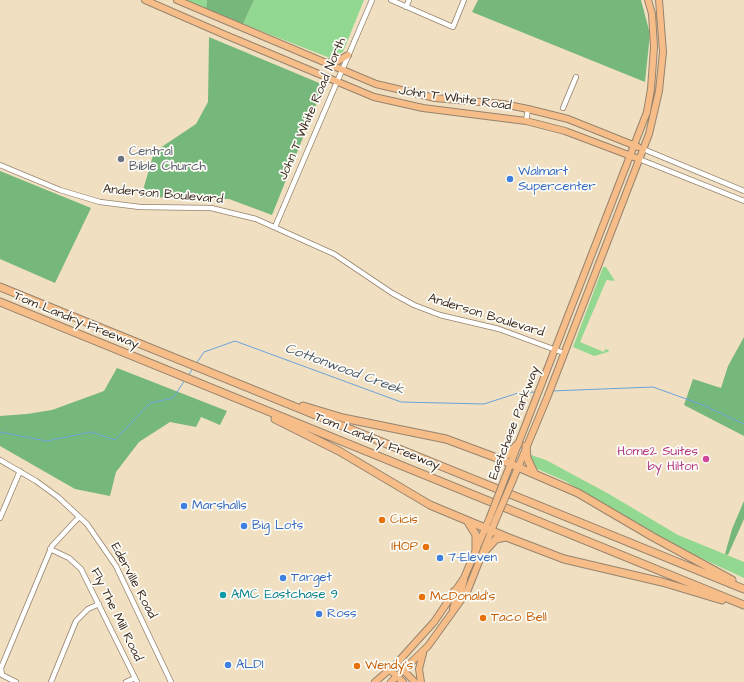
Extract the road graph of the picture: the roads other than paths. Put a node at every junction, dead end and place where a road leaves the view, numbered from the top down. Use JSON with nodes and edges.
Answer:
{"nodes":[{"id":1,"x":145,"y":0,"type":"edge"},
{"id":2,"x":177,"y":0,"type":"edge"},
{"id":3,"x":372,"y":0,"type":"edge"},
{"id":4,"x":391,"y":0,"type":"edge"},
{"id":5,"x":409,"y":0,"type":"edge"},
{"id":6,"x":464,"y":0,"type":"edge"},
{"id":7,"x":648,"y":0,"type":"edge"},
{"id":8,"x":659,"y":0,"type":"edge"},
{"id":9,"x":406,"y":7,"type":"junction"},
{"id":10,"x":348,"y":55,"type":"junction"},
{"id":11,"x":324,"y":63,"type":"junction"},
{"id":12,"x":341,"y":70,"type":"junction"},
{"id":13,"x":576,"y":77,"type":"dead end"},
{"id":14,"x":336,"y":82,"type":"junction"},
{"id":15,"x":563,"y":108,"type":"dead end"},
{"id":16,"x":528,"y":109,"type":"junction"},
{"id":17,"x":526,"y":121,"type":"junction"},
{"id":18,"x":634,"y":146,"type":"junction"},
{"id":19,"x":643,"y":149,"type":"junction"},
{"id":20,"x":630,"y":155,"type":"junction"},
{"id":21,"x":639,"y":159,"type":"junction"},
{"id":22,"x":0,"y":164,"type":"edge"},
{"id":23,"x":744,"y":191,"type":"edge"},
{"id":24,"x":744,"y":202,"type":"edge"},
{"id":25,"x":275,"y":227,"type":"junction"},
{"id":26,"x":590,"y":256,"type":"junction"},
{"id":27,"x":599,"y":259,"type":"junction"},
{"id":28,"x":0,"y":287,"type":"edge"},
{"id":29,"x":0,"y":302,"type":"edge"},
{"id":30,"x":556,"y":350,"type":"junction"},
{"id":31,"x":564,"y":353,"type":"junction"},
{"id":32,"x":206,"y":387,"type":"junction"},
{"id":33,"x":267,"y":395,"type":"junction"},
{"id":34,"x":518,"y":444,"type":"junction"},
{"id":35,"x":526,"y":446,"type":"junction"},
{"id":36,"x":497,"y":458,"type":"junction"},
{"id":37,"x":0,"y":460,"type":"edge"},
{"id":38,"x":514,"y":466,"type":"junction"},
{"id":39,"x":20,"y":472,"type":"junction"},
{"id":40,"x":534,"y":474,"type":"junction"},
{"id":41,"x":79,"y":517,"type":"junction"},
{"id":42,"x":0,"y":518,"type":"edge"},
{"id":43,"x":493,"y":518,"type":"junction"},
{"id":44,"x":468,"y":521,"type":"junction"},
{"id":45,"x":488,"y":529,"type":"junction"},
{"id":46,"x":507,"y":537,"type":"junction"},
{"id":47,"x":50,"y":549,"type":"junction"},
{"id":48,"x":476,"y":549,"type":"junction"},
{"id":49,"x":484,"y":552,"type":"junction"},
{"id":50,"x":464,"y":578,"type":"junction"},
{"id":51,"x":744,"y":588,"type":"edge"},
{"id":52,"x":454,"y":592,"type":"junction"},
{"id":53,"x":464,"y":597,"type":"junction"},
{"id":54,"x":99,"y":604,"type":"junction"},
{"id":55,"x":744,"y":606,"type":"edge"},
{"id":56,"x":453,"y":612,"type":"junction"},
{"id":57,"x":428,"y":646,"type":"junction"},
{"id":58,"x":396,"y":664,"type":"junction"},
{"id":59,"x":390,"y":670,"type":"junction"},
{"id":60,"x":404,"y":670,"type":"junction"},
{"id":61,"x":397,"y":677,"type":"junction"},
{"id":62,"x":136,"y":680,"type":"edge"},
{"id":63,"x":16,"y":682,"type":"edge"},
{"id":64,"x":51,"y":682,"type":"edge"},
{"id":65,"x":126,"y":682,"type":"edge"},
{"id":66,"x":171,"y":682,"type":"edge"},
{"id":67,"x":374,"y":682,"type":"edge"},
{"id":68,"x":391,"y":682,"type":"edge"},
{"id":69,"x":403,"y":682,"type":"edge"},
{"id":70,"x":415,"y":682,"type":"edge"},
{"id":71,"x":421,"y":682,"type":"edge"}],
"edges":[{"from":1,"to":14,"type":"main road","name":"John T White Road"},
{"from":2,"to":11,"type":"main road","name":"John T White Road"},
{"from":3,"to":10,"type":"street","name":"John T White Road North"},
{"from":4,"to":9,"type":"street"},
{"from":5,"to":9,"type":"street"},
{"from":6,"to":9,"type":"street"},
{"from":7,"to":18,"type":"main road","name":"Eastchase Parkway"},
{"from":8,"to":19,"type":"main road","name":"Eastchase Parkway"},
{"from":10,"to":11,"type":"main road"},
{"from":10,"to":12,"type":"street","name":"John T White Road North"},
{"from":11,"to":12,"type":"main road","name":"John T White Road"},
{"from":12,"to":14,"type":"street","name":"John T White Road North"},
{"from":12,"to":16,"type":"main road","name":"John T White Road"},
{"from":13,"to":15,"type":"street"},
{"from":14,"to":17,"type":"main road","name":"John T White Road"},
{"from":14,"to":25,"type":"street","name":"John T White Road North"},
{"from":16,"to":17,"type":"street"},
{"from":16,"to":18,"type":"main road","name":"John T White Road"},
{"from":17,"to":20,"type":"main road","name":"John T White Road"},
{"from":18,"to":19,"type":"main road","name":"John T White Road"},
{"from":18,"to":20,"type":"main road","name":"Eastchase Parkway"},
{"from":19,"to":21,"type":"main road","name":"Eastchase Parkway"},
{"from":19,"to":23,"type":"street","name":"John T White Road"},
{"from":20,"to":21,"type":"main road","name":"John T White Road"},
{"from":20,"to":26,"type":"main road","name":"Eastchase Parkway"},
{"from":21,"to":24,"type":"street","name":"John T White Road"},
{"from":21,"to":27,"type":"main road","name":"Eastchase Parkway"},
{"from":22,"to":25,"type":"street","name":"Anderson Boulevard"},
{"from":25,"to":30,"type":"street","name":"Anderson Boulevard"},
{"from":26,"to":27,"type":"main road"},
{"from":26,"to":30,"type":"main road","name":"Eastchase Parkway"},
{"from":27,"to":31,"type":"main road","name":"Eastchase Parkway"},
{"from":28,"to":33,"type":"highway","name":"Tom Landry Freeway"},
{"from":29,"to":32,"type":"highway","name":"Tom Landry Freeway"},
{"from":30,"to":31,"type":"street","name":"Anderson Boulevard"},
{"from":30,"to":34,"type":"main road","name":"Eastchase Parkway"},
{"from":31,"to":35,"type":"main road","name":"Eastchase Parkway"},
{"from":32,"to":44,"type":"highway"},
{"from":32,"to":55,"type":"highway","name":"Tom Landry Freeway"},
{"from":33,"to":36,"type":"highway"},
{"from":33,"to":51,"type":"highway","name":"Tom Landry Freeway"},
{"from":34,"to":36,"type":"highway"},
{"from":34,"to":38,"type":"main road","name":"Eastchase Parkway"},
{"from":35,"to":38,"type":"main road","name":"Eastchase Parkway"},
{"from":35,"to":40,"type":"highway"},
{"from":36,"to":38,"type":"highway"},
{"from":37,"to":39,"type":"street","name":"Ederville Road"},
{"from":38,"to":40,"type":"highway"},
{"from":38,"to":43,"type":"main road","name":"Eastchase Parkway","bridge":true},
{"from":38,"to":43,"type":"main road","name":"Eastchase Parkway","bridge":true},
{"from":39,"to":41,"type":"street","name":"Ederville Road"},
{"from":39,"to":42,"type":"street"},
{"from":40,"to":51,"type":"highway"},
{"from":41,"to":47,"type":"street"},
{"from":41,"to":66,"type":"street","name":"Ederville Road"},
{"from":43,"to":45,"type":"main road","name":"Eastchase Parkway"},
{"from":44,"to":45,"type":"highway"},
{"from":44,"to":48,"type":"highway"},
{"from":45,"to":46,"type":"highway"},
{"from":45,"to":48,"type":"main road","name":"Eastchase Parkway"},
{"from":45,"to":49,"type":"main road","name":"Eastchase Parkway"},
{"from":46,"to":49,"type":"highway"},
{"from":46,"to":55,"type":"highway"},
{"from":47,"to":54,"type":"street","name":"Fly The Mill Road"},
{"from":47,"to":63,"type":"street"},
{"from":48,"to":50,"type":"main road","name":"Eastchase Parkway"},
{"from":49,"to":53,"type":"main road","name":"Eastchase Parkway"},
{"from":50,"to":52,"type":"main road","name":"Eastchase Parkway"},
{"from":50,"to":53,"type":"main road"},
{"from":52,"to":56,"type":"main road"},
{"from":52,"to":58,"type":"main road","name":"Eastchase Parkway"},
{"from":53,"to":56,"type":"main road","name":"Eastchase Parkway"},
{"from":54,"to":62,"type":"street","name":"Fly The Mill Road"},
{"from":54,"to":64,"type":"street"},
{"from":56,"to":57,"type":"main road","name":"Eastchase Parkway"},
{"from":57,"to":60,"type":"main road","name":"Eastchase Parkway"},
{"from":57,"to":71,"type":"main road"},
{"from":58,"to":59,"type":"main road","name":"Eastchase Parkway"},
{"from":58,"to":60,"type":"main road"},
{"from":59,"to":61,"type":"main road"},
{"from":59,"to":67,"type":"main road","name":"Eastchase Parkway"},
{"from":60,"to":61,"type":"main road","name":"Eastchase Parkway"},
{"from":60,"to":70,"type":"main road"},
{"from":61,"to":68,"type":"main road","name":"Eastchase Parkway"},
{"from":61,"to":69,"type":"main road"},
{"from":62,"to":65,"type":"street"}]}
